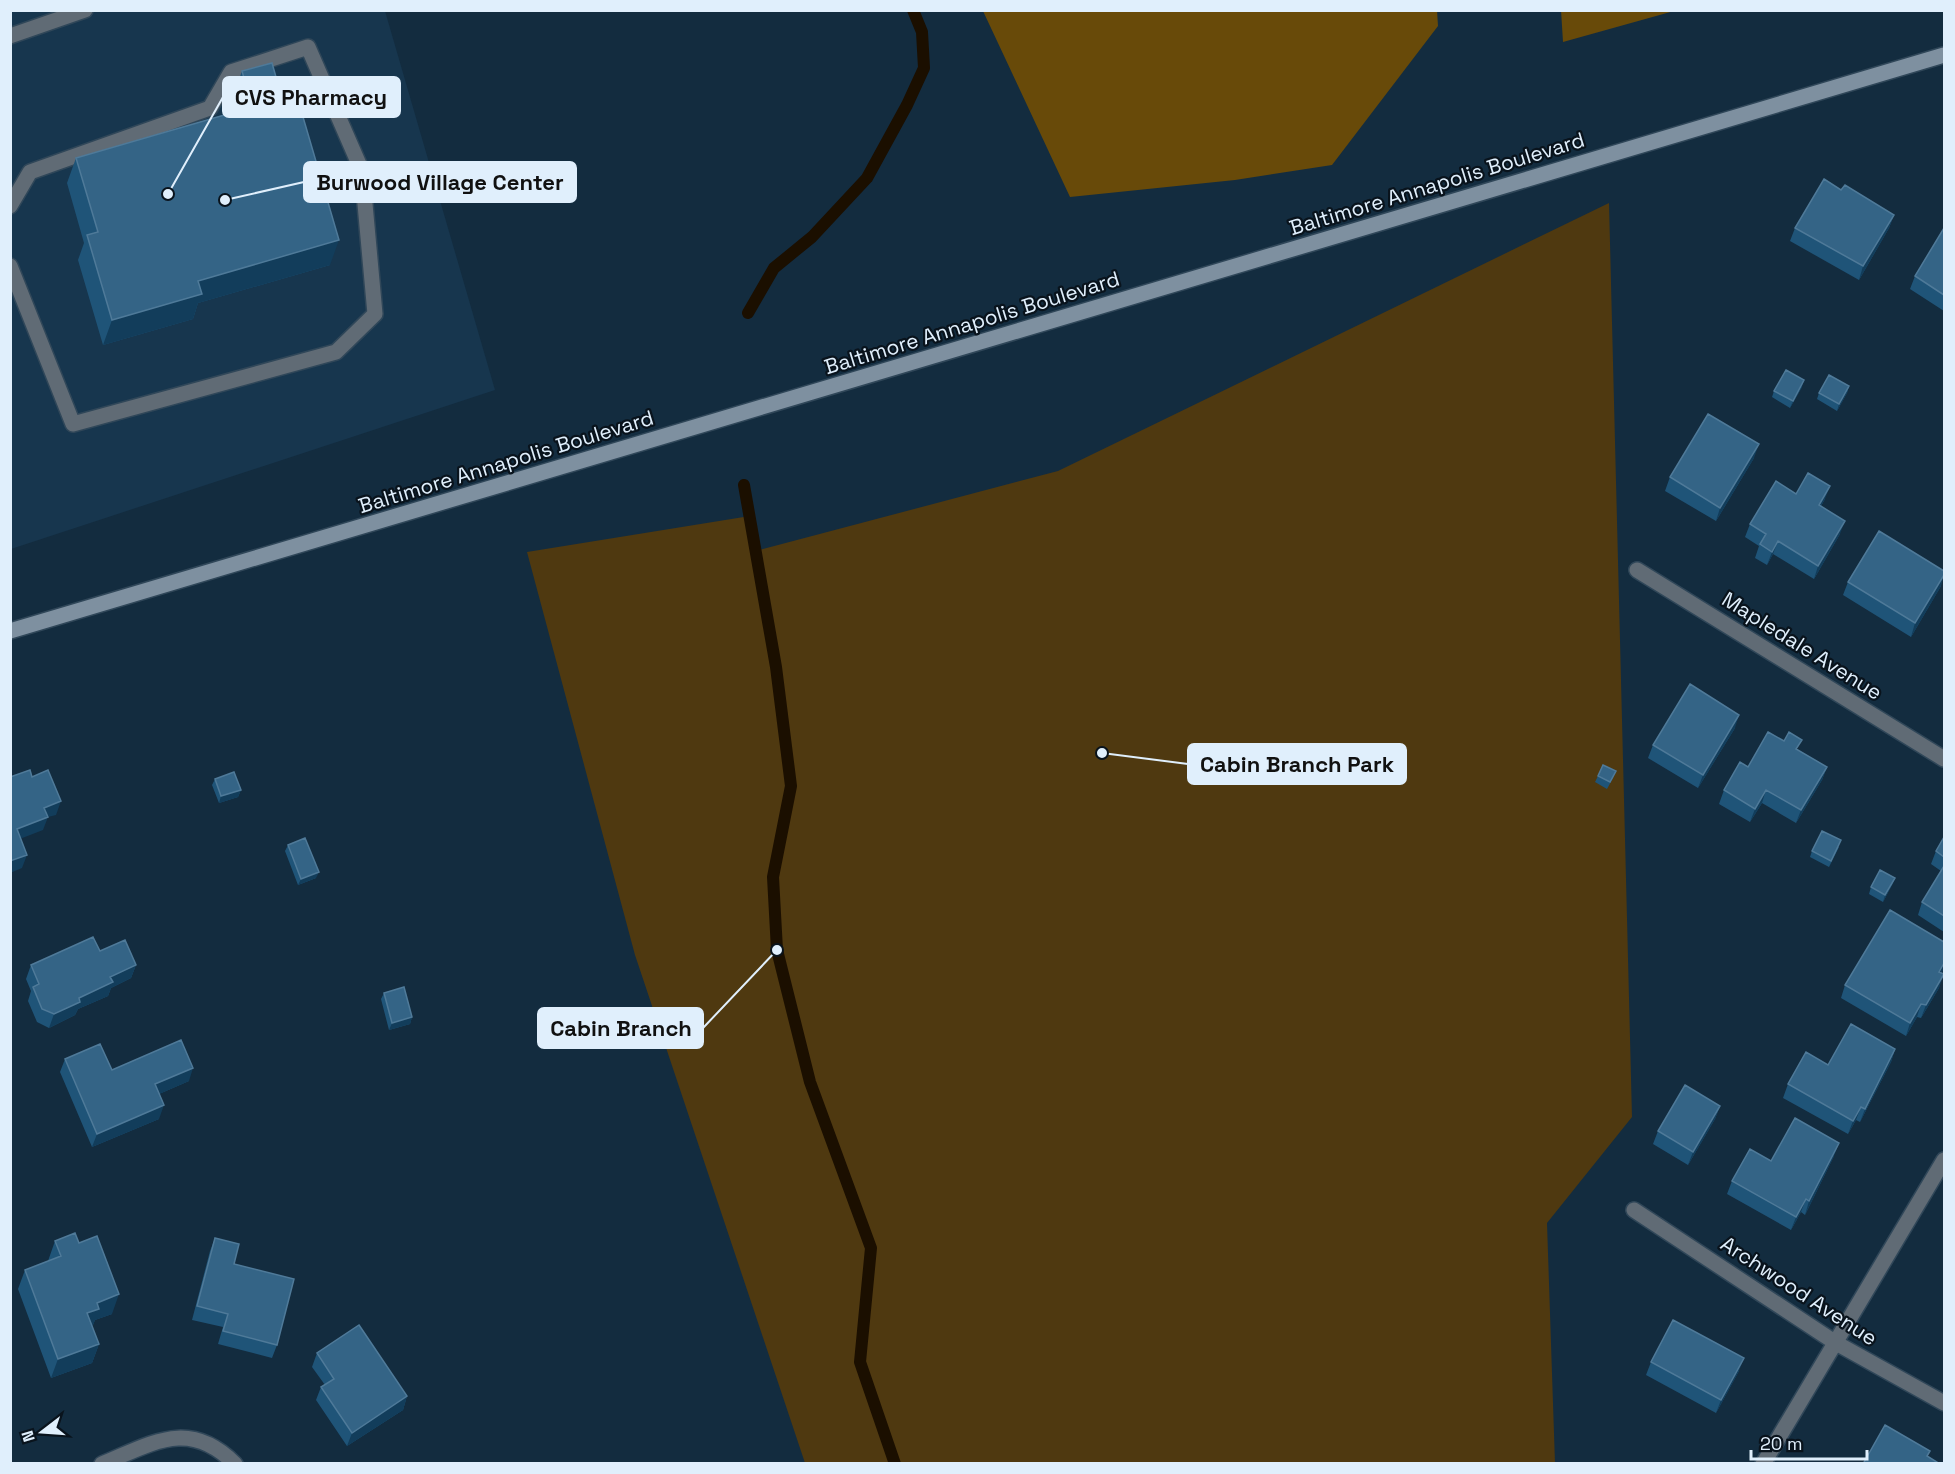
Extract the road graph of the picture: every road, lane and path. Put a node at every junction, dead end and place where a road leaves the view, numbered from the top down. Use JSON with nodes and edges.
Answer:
{"nodes":[{"id":1,"x":85,"y":10,"type":"edge"},
{"id":2,"x":10,"y":36,"type":"edge"},
{"id":3,"x":1944,"y":55,"type":"edge"},
{"id":4,"x":10,"y":206,"type":"edge"},
{"id":5,"x":10,"y":266,"type":"edge"},
{"id":6,"x":1637,"y":570,"type":"dead end"},
{"id":7,"x":10,"y":631,"type":"edge"},
{"id":8,"x":1944,"y":759,"type":"edge"},
{"id":9,"x":1944,"y":1160,"type":"edge"},
{"id":10,"x":1634,"y":1210,"type":"dead end"},
{"id":11,"x":1836,"y":1343,"type":"junction"},
{"id":12,"x":1944,"y":1403,"type":"edge"},
{"id":13,"x":102,"y":1464,"type":"edge"},
{"id":14,"x":236,"y":1464,"type":"edge"},
{"id":15,"x":1763,"y":1464,"type":"edge"}],
"edges":[{"from":1,"to":2,"type":"street"},
{"from":3,"to":7,"type":"main road","name":"Baltimore Annapolis Boulevard"},
{"from":4,"to":5,"type":"street"},
{"from":6,"to":8,"type":"street","name":"Mapledale Avenue"},
{"from":9,"to":11,"type":"street"},
{"from":10,"to":11,"type":"street","name":"Archwood Avenue"},
{"from":11,"to":12,"type":"street","name":"Archwood Avenue"},
{"from":11,"to":15,"type":"street"},
{"from":13,"to":14,"type":"street"}]}
